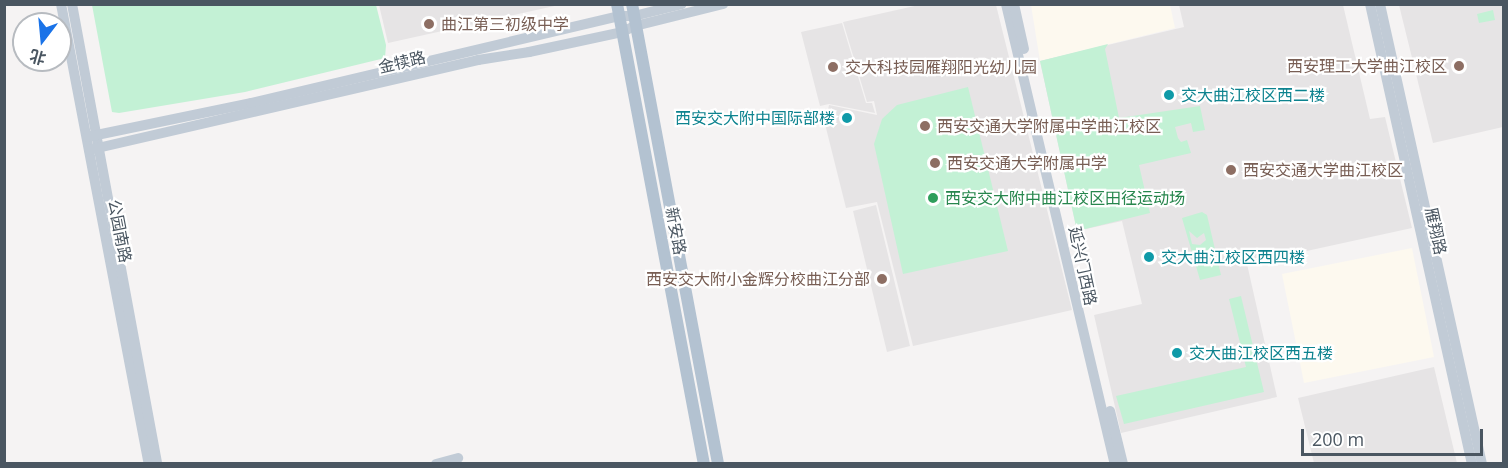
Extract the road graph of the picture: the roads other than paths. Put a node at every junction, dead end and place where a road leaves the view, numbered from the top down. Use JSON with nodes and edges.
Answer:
{"nodes":[{"id":1,"x":61,"y":4,"type":"edge"},
{"id":2,"x":72,"y":4,"type":"edge"},
{"id":3,"x":682,"y":4,"type":"edge"},
{"id":4,"x":723,"y":4,"type":"edge"},
{"id":5,"x":1006,"y":4,"type":"edge"},
{"id":6,"x":1014,"y":4,"type":"edge"},
{"id":7,"x":1370,"y":4,"type":"edge"},
{"id":8,"x":1380,"y":4,"type":"edge"},
{"id":9,"x":618,"y":10,"type":"edge"},
{"id":10,"x":634,"y":15,"type":"edge"},
{"id":11,"x":622,"y":32,"type":"junction"},
{"id":12,"x":92,"y":136,"type":"junction"},
{"id":13,"x":95,"y":149,"type":"junction"},
{"id":14,"x":458,"y":458,"type":"dead end"},
{"id":15,"x":149,"y":464,"type":"edge"},
{"id":16,"x":158,"y":464,"type":"edge"},
{"id":17,"x":436,"y":464,"type":"edge"},
{"id":18,"x":704,"y":464,"type":"edge"},
{"id":19,"x":718,"y":464,"type":"edge"},
{"id":20,"x":1115,"y":464,"type":"edge"},
{"id":21,"x":1123,"y":464,"type":"edge"},
{"id":22,"x":1472,"y":464,"type":"edge"},
{"id":23,"x":1482,"y":464,"type":"edge"}],
"edges":[{"from":1,"to":12,"type":"main road","name":"公园南路"},
{"from":2,"to":12,"type":"main road","name":"公园南路"},
{"from":3,"to":10,"type":"main road","name":"金犊路"},
{"from":4,"to":10,"type":"main road","name":"金犊路"},
{"from":5,"to":20,"type":"main road","name":"延兴门西路"},
{"from":6,"to":21,"type":"main road","name":"延兴门西路"},
{"from":7,"to":22,"type":"main road","name":"雁翔路"},
{"from":8,"to":23,"type":"main road","name":"雁翔路"},
{"from":9,"to":10,"type":"main road","name":"金犊路"},
{"from":9,"to":11,"type":"main road","name":"新安路"},
{"from":9,"to":12,"type":"main road","name":"金犊路"},
{"from":10,"to":11,"type":"main road","name":"金犊路"},
{"from":10,"to":19,"type":"main road","name":"新安路"},
{"from":11,"to":13,"type":"main road","name":"金犊路"},
{"from":11,"to":18,"type":"main road","name":"新安路"},
{"from":12,"to":13,"type":"main road","name":"公园南路"},
{"from":13,"to":15,"type":"main road","name":"公园南路"},
{"from":13,"to":16,"type":"main road","name":"公园南路"},
{"from":14,"to":17,"type":"main road"}]}
